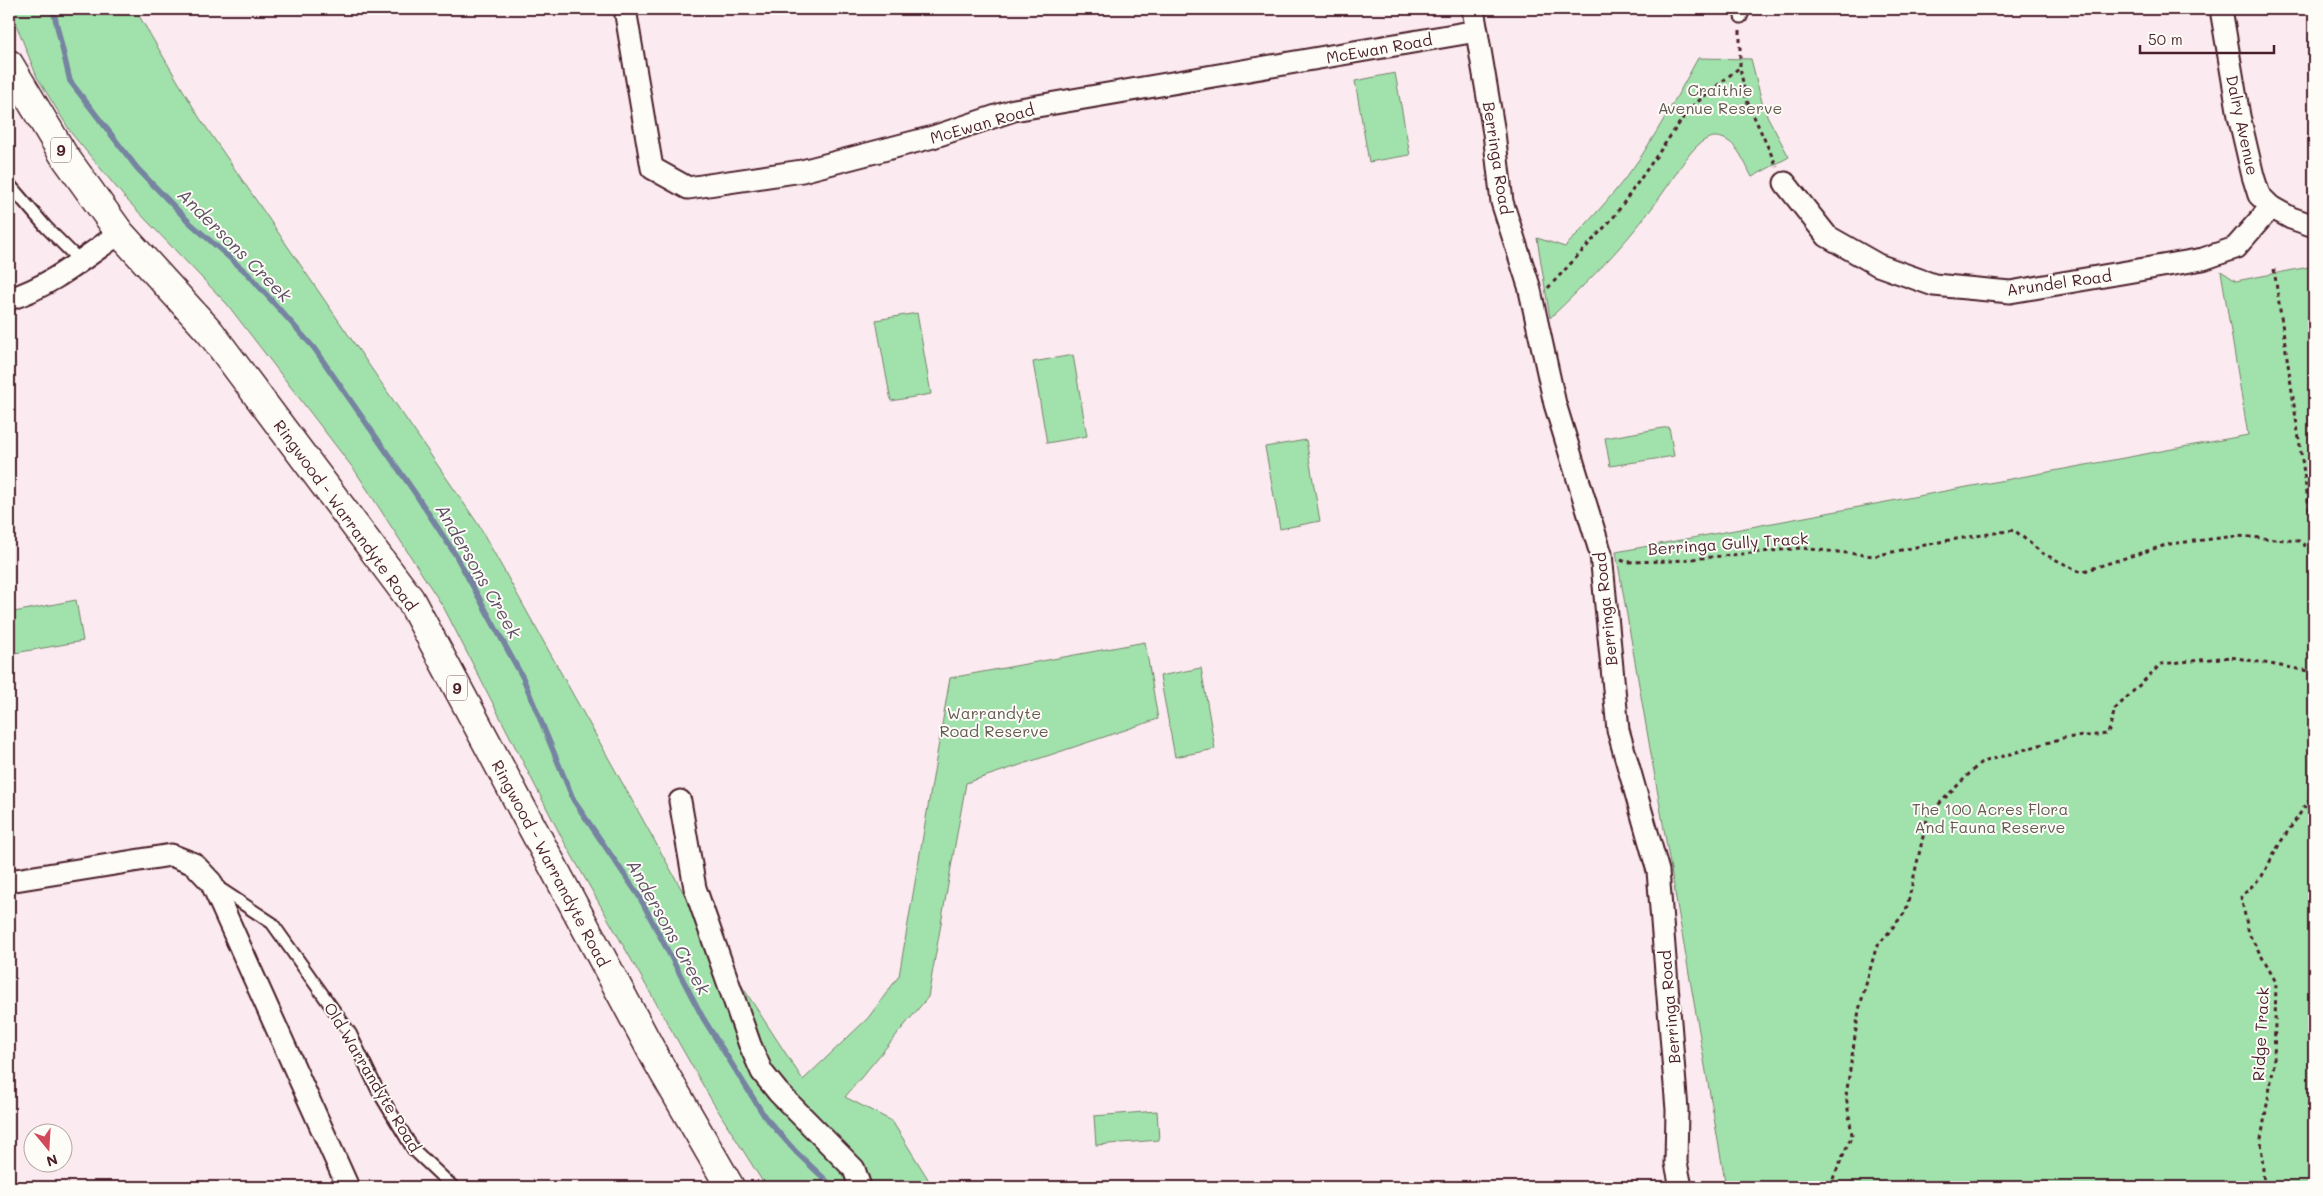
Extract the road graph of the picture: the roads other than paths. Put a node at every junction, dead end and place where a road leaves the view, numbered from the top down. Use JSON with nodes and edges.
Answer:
{"nodes":[{"id":1,"x":624,"y":9,"type":"edge"},
{"id":2,"x":1473,"y":9,"type":"edge"},
{"id":3,"x":2221,"y":9,"type":"edge"},
{"id":4,"x":1477,"y":31,"type":"junction"},
{"id":5,"x":9,"y":64,"type":"edge"},
{"id":6,"x":1785,"y":183,"type":"road end"},
{"id":7,"x":9,"y":184,"type":"edge"},
{"id":8,"x":2271,"y":208,"type":"junction"},
{"id":9,"x":2314,"y":226,"type":"edge"},
{"id":10,"x":120,"y":233,"type":"junction"},
{"id":11,"x":80,"y":261,"type":"junction"},
{"id":12,"x":9,"y":299,"type":"edge"},
{"id":13,"x":680,"y":801,"type":"dead end"},
{"id":14,"x":9,"y":881,"type":"edge"},
{"id":15,"x":210,"y":882,"type":"junction"},
{"id":16,"x":1676,"y":1186,"type":"edge"},
{"id":17,"x":348,"y":1187,"type":"edge"},
{"id":18,"x":453,"y":1187,"type":"edge"},
{"id":19,"x":730,"y":1187,"type":"edge"},
{"id":20,"x":860,"y":1187,"type":"edge"}],
"edges":[{"from":1,"to":4,"type":"street","name":"McEwan Road"},
{"from":2,"to":4,"type":"street","name":"Berringa Road"},
{"from":3,"to":8,"type":"street","name":"Dalry Avenue"},
{"from":4,"to":16,"type":"street","name":"Berringa Road"},
{"from":5,"to":10,"type":"main road","name":"Ringwood - Warrandyte Road","number":"9"},
{"from":6,"to":8,"type":"street","name":"Arundel Road"},
{"from":7,"to":11,"type":"lane"},
{"from":8,"to":9,"type":"street"},
{"from":10,"to":11,"type":"street"},
{"from":10,"to":19,"type":"main road","name":"Ringwood - Warrandyte Road","number":"9"},
{"from":11,"to":12,"type":"street"},
{"from":13,"to":20,"type":"street"},
{"from":14,"to":15,"type":"street","name":"Old Warrandyte Road"},
{"from":15,"to":17,"type":"street","name":"Old Warrandyte Road"},
{"from":15,"to":18,"type":"lane","name":"Old Warrandyte Road"}]}
